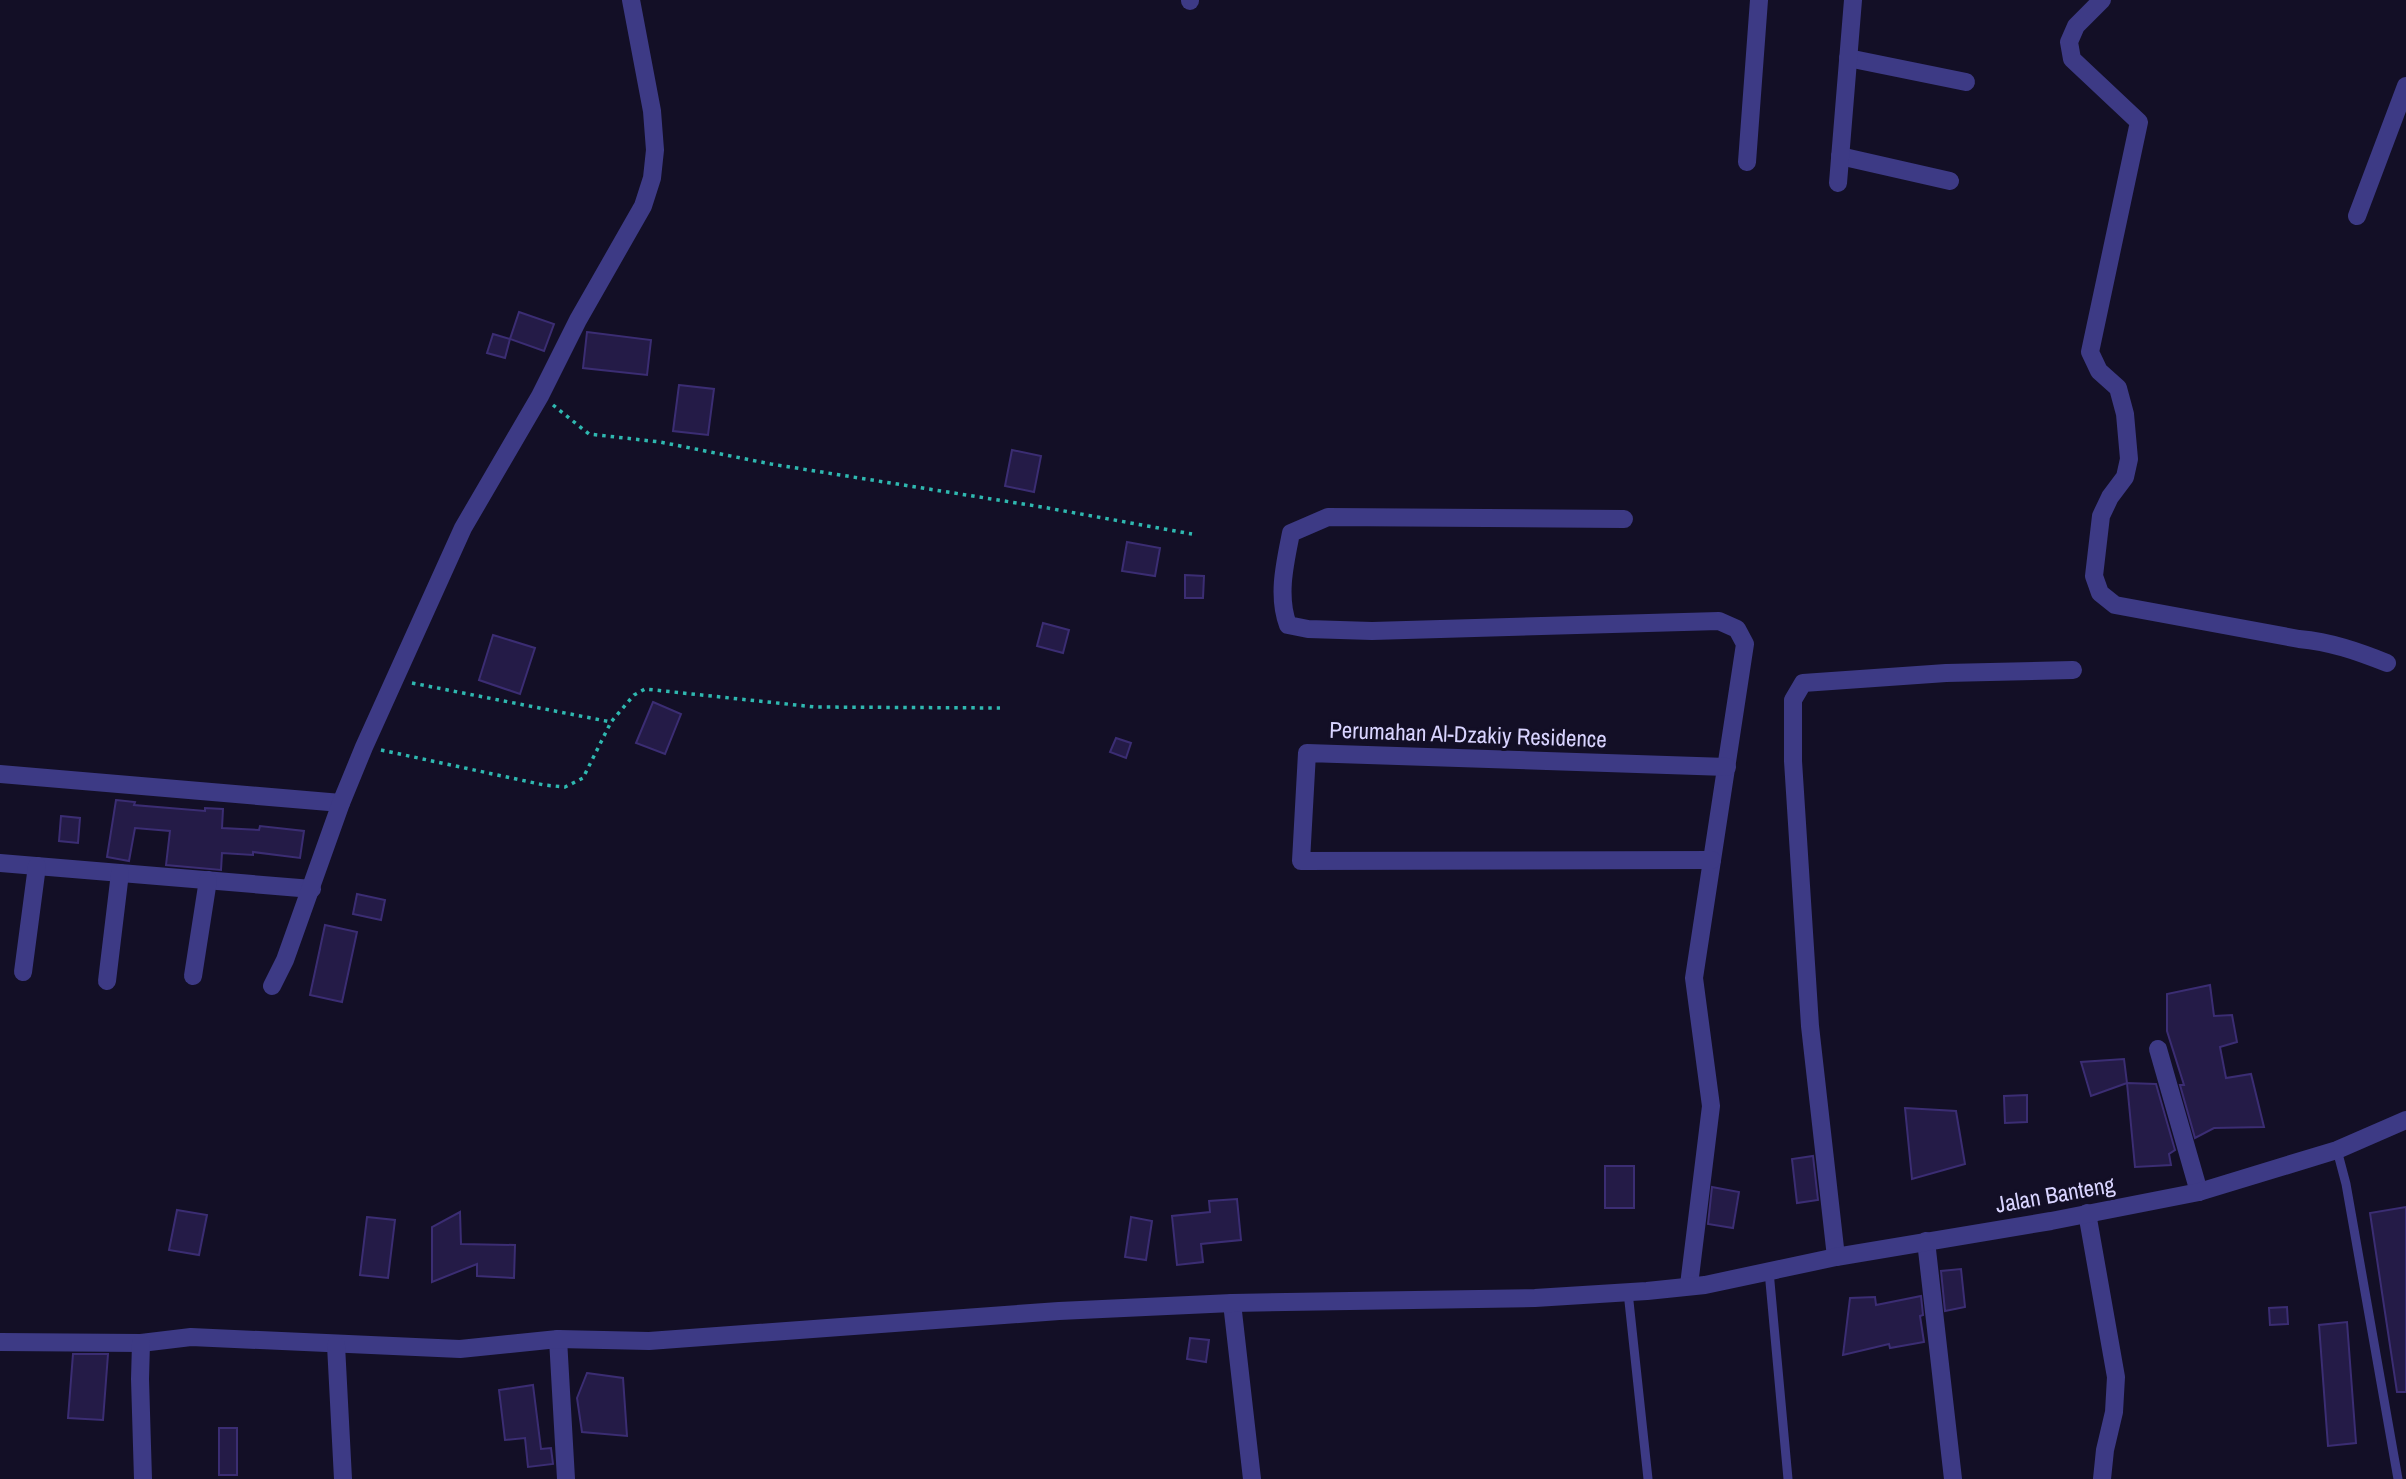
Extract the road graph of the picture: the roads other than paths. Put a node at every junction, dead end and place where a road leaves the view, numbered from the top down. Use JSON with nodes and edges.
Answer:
{"nodes":[{"id":1,"x":631,"y":0,"type":"edge"},
{"id":2,"x":1759,"y":0,"type":"edge"},
{"id":3,"x":1853,"y":0,"type":"edge"},
{"id":4,"x":2102,"y":0,"type":"edge"},
{"id":5,"x":1848,"y":58,"type":"junction"},
{"id":6,"x":1966,"y":82,"type":"dead end"},
{"id":7,"x":2406,"y":86,"type":"edge"},
{"id":8,"x":1840,"y":156,"type":"junction"},
{"id":9,"x":1747,"y":162,"type":"dead end"},
{"id":10,"x":1950,"y":181,"type":"dead end"},
{"id":11,"x":1838,"y":183,"type":"dead end"},
{"id":12,"x":2357,"y":216,"type":"dead end"},
{"id":13,"x":1624,"y":519,"type":"dead end"},
{"id":14,"x":2386,"y":663,"type":"dead end"},
{"id":15,"x":2073,"y":670,"type":"dead end"},
{"id":16,"x":1727,"y":767,"type":"junction"},
{"id":17,"x":0,"y":774,"type":"edge"},
{"id":18,"x":341,"y":803,"type":"junction"},
{"id":19,"x":1712,"y":860,"type":"junction"},
{"id":20,"x":0,"y":863,"type":"edge"},
{"id":21,"x":37,"y":866,"type":"junction"},
{"id":22,"x":120,"y":873,"type":"junction"},
{"id":23,"x":208,"y":880,"type":"junction"},
{"id":24,"x":312,"y":889,"type":"junction"},
{"id":25,"x":23,"y":972,"type":"dead end"},
{"id":26,"x":193,"y":976,"type":"dead end"},
{"id":27,"x":107,"y":981,"type":"dead end"},
{"id":28,"x":272,"y":986,"type":"dead end"},
{"id":29,"x":2158,"y":1049,"type":"dead end"},
{"id":30,"x":2406,"y":1120,"type":"edge"},
{"id":31,"x":2337,"y":1150,"type":"junction"},
{"id":32,"x":2199,"y":1192,"type":"junction"},
{"id":33,"x":2087,"y":1213,"type":"junction"},
{"id":34,"x":1926,"y":1241,"type":"junction"},
{"id":35,"x":1836,"y":1257,"type":"junction"},
{"id":36,"x":1769,"y":1271,"type":"junction"},
{"id":37,"x":1697,"y":1285,"type":"junction"},
{"id":38,"x":1628,"y":1292,"type":"junction"},
{"id":39,"x":1232,"y":1303,"type":"junction"},
{"id":40,"x":558,"y":1339,"type":"junction"},
{"id":41,"x":0,"y":1342,"type":"edge"},
{"id":42,"x":141,"y":1343,"type":"junction"},
{"id":43,"x":336,"y":1345,"type":"junction"},
{"id":44,"x":143,"y":1479,"type":"edge"},
{"id":45,"x":343,"y":1479,"type":"edge"},
{"id":46,"x":566,"y":1479,"type":"edge"},
{"id":47,"x":1252,"y":1479,"type":"edge"},
{"id":48,"x":1648,"y":1479,"type":"edge"},
{"id":49,"x":1788,"y":1479,"type":"edge"},
{"id":50,"x":1953,"y":1479,"type":"edge"},
{"id":51,"x":2102,"y":1479,"type":"edge"},
{"id":52,"x":2398,"y":1479,"type":"edge"}],
"edges":[{"from":1,"to":18,"type":"street"},
{"from":2,"to":9,"type":"street"},
{"from":3,"to":5,"type":"street"},
{"from":4,"to":14,"type":"street"},
{"from":5,"to":6,"type":"street"},
{"from":5,"to":8,"type":"street"},
{"from":7,"to":12,"type":"street"},
{"from":8,"to":10,"type":"street"},
{"from":8,"to":11,"type":"street"},
{"from":13,"to":16,"type":"street"},
{"from":15,"to":35,"type":"street"},
{"from":16,"to":19,"type":"street"},
{"from":16,"to":19,"type":"street","name":"Perumahan Al-Dzakiy Residence"},
{"from":17,"to":18,"type":"street"},
{"from":18,"to":24,"type":"street"},
{"from":19,"to":37,"type":"street"},
{"from":20,"to":21,"type":"street"},
{"from":21,"to":22,"type":"street"},
{"from":21,"to":25,"type":"street"},
{"from":22,"to":23,"type":"street"},
{"from":22,"to":27,"type":"street"},
{"from":23,"to":24,"type":"street"},
{"from":23,"to":26,"type":"street"},
{"from":24,"to":28,"type":"street"},
{"from":29,"to":32,"type":"street"},
{"from":30,"to":31,"type":"street","name":"Jalan Banteng"},
{"from":31,"to":32,"type":"street","name":"Jalan Banteng"},
{"from":31,"to":52,"type":"lane"},
{"from":32,"to":33,"type":"street","name":"Jalan Banteng"},
{"from":33,"to":34,"type":"street","name":"Jalan Banteng"},
{"from":33,"to":51,"type":"street"},
{"from":34,"to":35,"type":"street","name":"Jalan Banteng"},
{"from":34,"to":50,"type":"street"},
{"from":35,"to":36,"type":"street","name":"Jalan Banteng"},
{"from":36,"to":37,"type":"street","name":"Jalan Banteng"},
{"from":36,"to":49,"type":"lane"},
{"from":37,"to":38,"type":"street","name":"Jalan Banteng"},
{"from":38,"to":39,"type":"street","name":"Jalan Banteng"},
{"from":38,"to":48,"type":"lane"},
{"from":39,"to":40,"type":"street","name":"Jalan Banteng"},
{"from":39,"to":47,"type":"street"},
{"from":40,"to":43,"type":"street","name":"Jalan Banteng"},
{"from":40,"to":46,"type":"street"},
{"from":41,"to":42,"type":"street","name":"Jalan Banteng"},
{"from":42,"to":43,"type":"street","name":"Jalan Banteng"},
{"from":42,"to":44,"type":"street"},
{"from":43,"to":45,"type":"street"}]}
